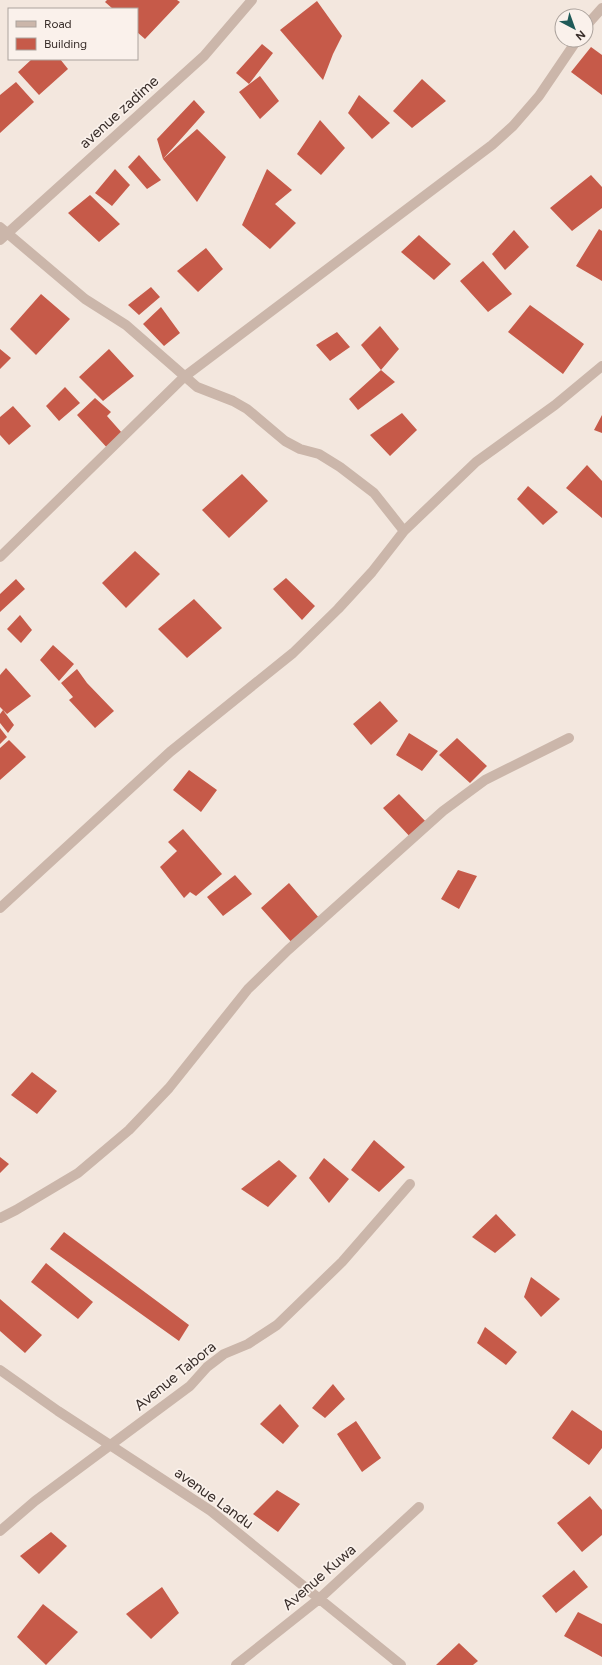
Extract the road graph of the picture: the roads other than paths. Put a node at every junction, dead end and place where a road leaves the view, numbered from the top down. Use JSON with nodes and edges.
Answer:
{"nodes":[{"id":1,"x":252,"y":0,"type":"edge"},
{"id":2,"x":602,"y":8,"type":"edge"},
{"id":3,"x":594,"y":17,"type":"edge"},
{"id":4,"x":572,"y":48,"type":"edge"},
{"id":5,"x":4,"y":230,"type":"edge"},
{"id":6,"x":0,"y":240,"type":"edge"},
{"id":7,"x":602,"y":366,"type":"edge"},
{"id":8,"x":184,"y":377,"type":"junction"},
{"id":9,"x":404,"y":532,"type":"junction"},
{"id":10,"x":0,"y":557,"type":"edge"},
{"id":11,"x":569,"y":738,"type":"dead end"},
{"id":12,"x":0,"y":908,"type":"edge"},
{"id":13,"x":410,"y":1184,"type":"dead end"},
{"id":14,"x":0,"y":1218,"type":"edge"},
{"id":15,"x":0,"y":1370,"type":"edge"},
{"id":16,"x":110,"y":1446,"type":"junction"},
{"id":17,"x":419,"y":1507,"type":"dead end"},
{"id":18,"x":0,"y":1531,"type":"edge"},
{"id":19,"x":319,"y":1599,"type":"junction"},
{"id":20,"x":236,"y":1665,"type":"edge"},
{"id":21,"x":401,"y":1665,"type":"edge"}],
"edges":[{"from":1,"to":5,"type":"street","name":"avenue zadime"},
{"from":2,"to":3,"type":"street"},
{"from":4,"to":8,"type":"street"},
{"from":5,"to":6,"type":"street","name":"avenue zadime"},
{"from":5,"to":8,"type":"street"},
{"from":7,"to":9,"type":"street"},
{"from":8,"to":9,"type":"street"},
{"from":8,"to":10,"type":"street"},
{"from":9,"to":12,"type":"street"},
{"from":11,"to":14,"type":"street"},
{"from":13,"to":16,"type":"street","name":"Avenue Tabora"},
{"from":15,"to":16,"type":"street","name":"avenue Landu"},
{"from":16,"to":18,"type":"street","name":"Avenue Tabora"},
{"from":16,"to":19,"type":"street","name":"avenue Landu"},
{"from":17,"to":19,"type":"street","name":"Avenue Kuwa"},
{"from":19,"to":20,"type":"street","name":"Avenue Kuwa"},
{"from":19,"to":21,"type":"street","name":"avenue Landu"}]}
